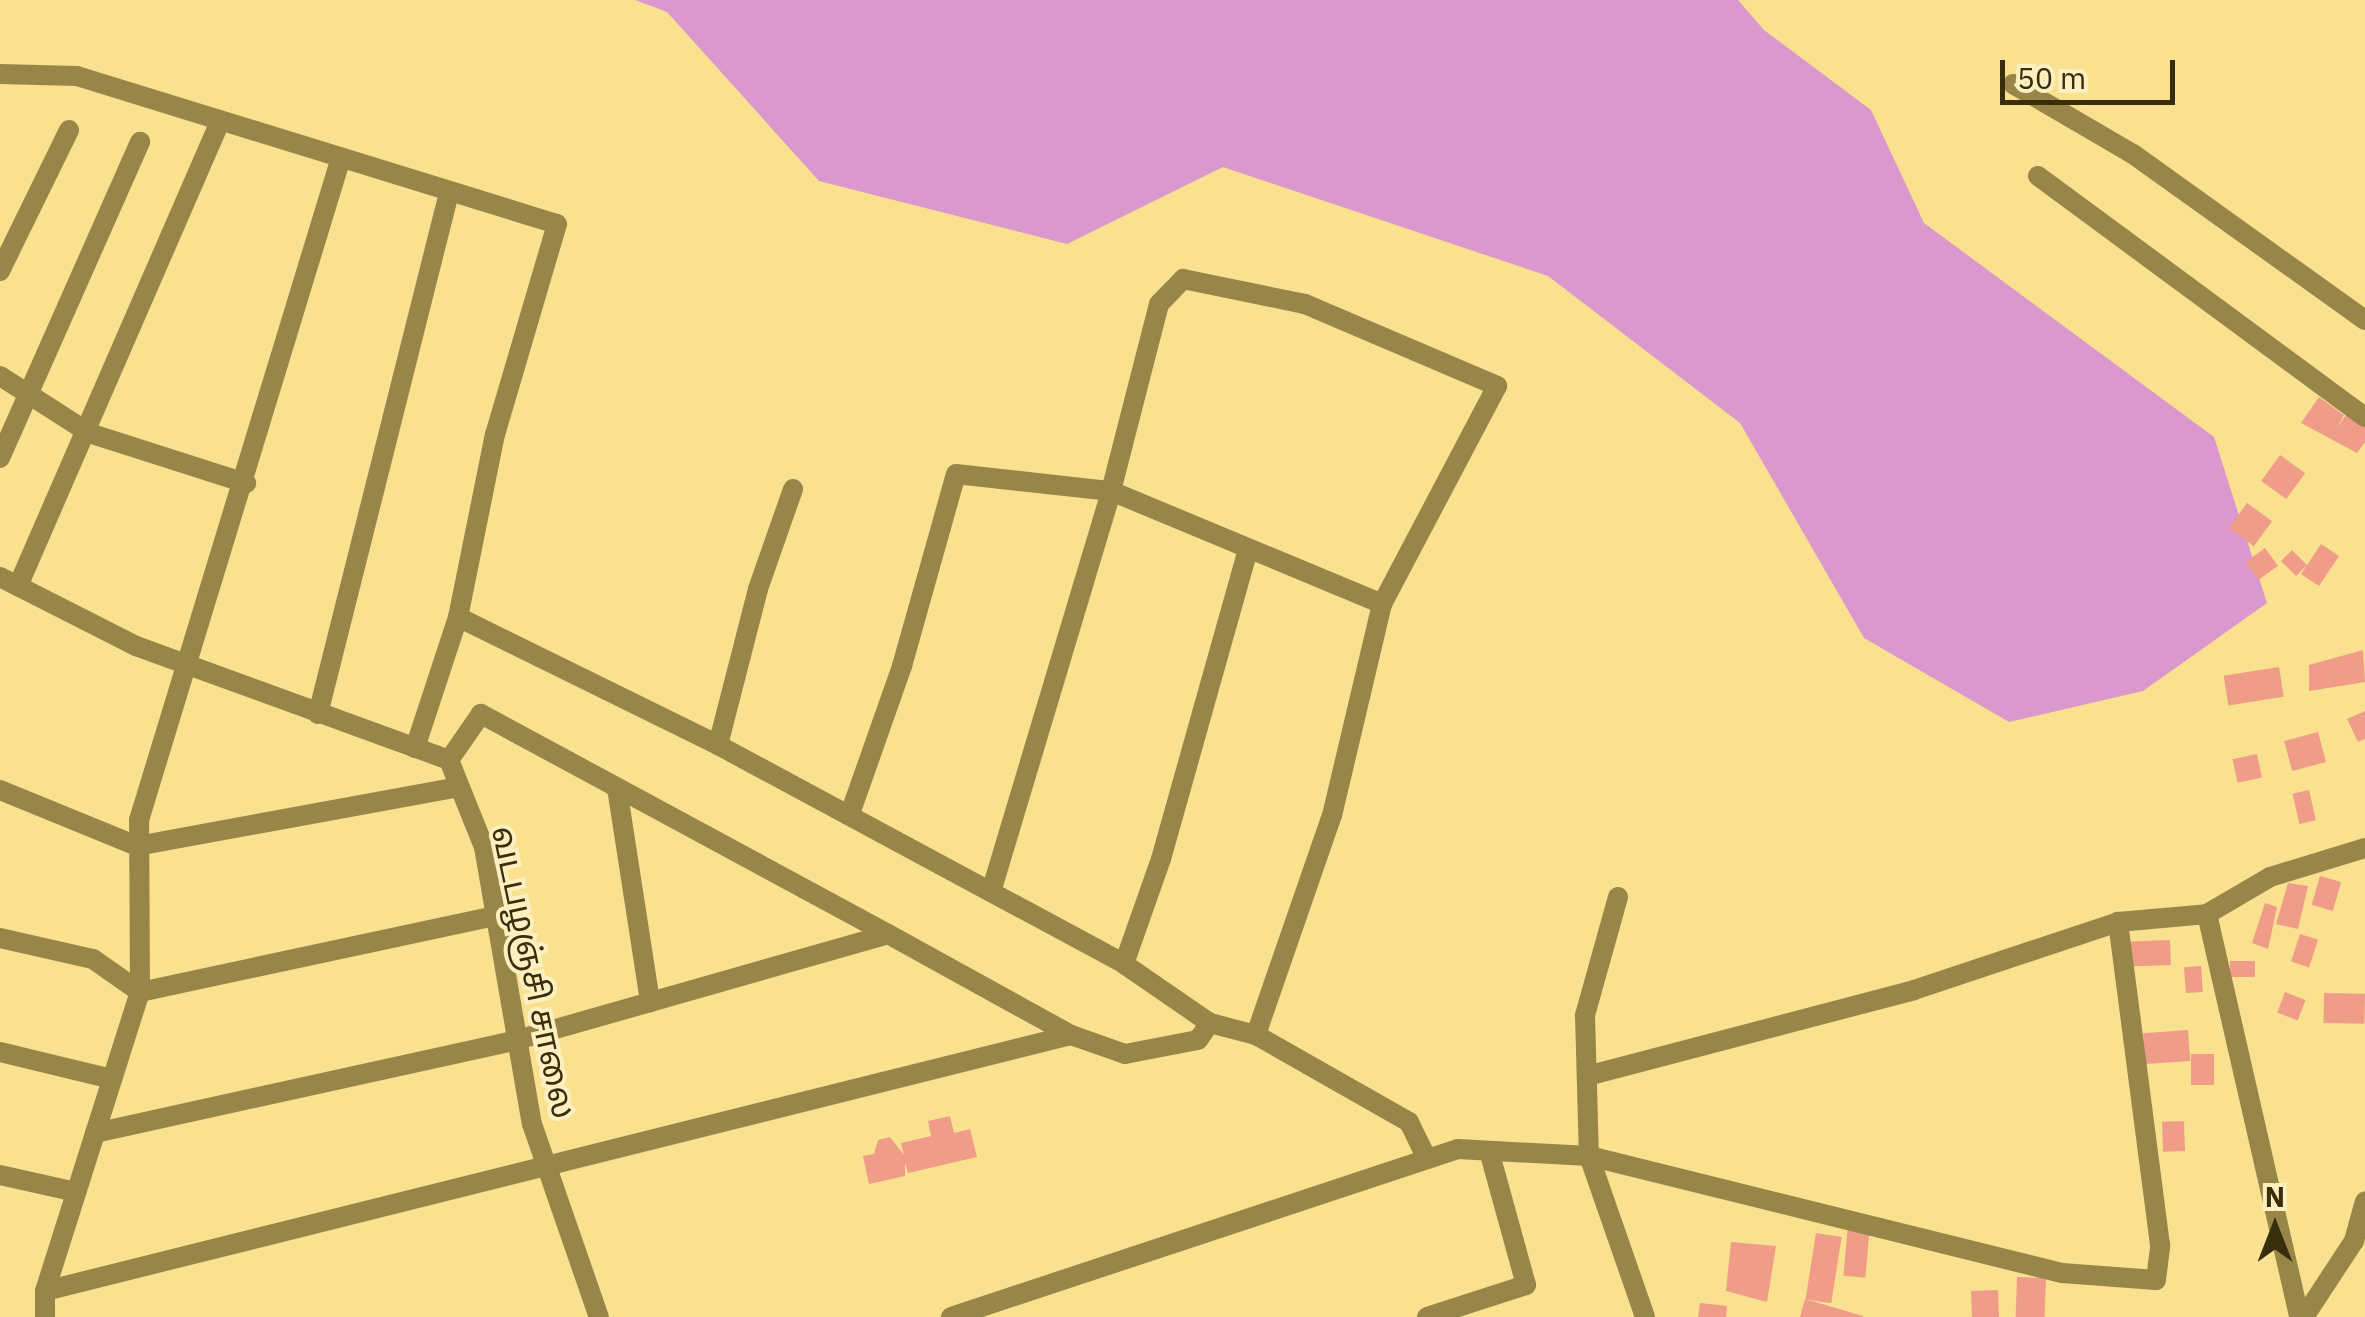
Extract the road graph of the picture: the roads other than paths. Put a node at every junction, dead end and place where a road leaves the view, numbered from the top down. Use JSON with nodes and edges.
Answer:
{"nodes":[{"id":1,"x":0,"y":74,"type":"edge"},
{"id":2,"x":2013,"y":84,"type":"dead end"},
{"id":3,"x":219,"y":124,"type":"junction"},
{"id":4,"x":70,"y":130,"type":"dead end"},
{"id":5,"x":140,"y":142,"type":"dead end"},
{"id":6,"x":340,"y":161,"type":"junction"},
{"id":7,"x":2038,"y":176,"type":"dead end"},
{"id":8,"x":449,"y":193,"type":"junction"},
{"id":9,"x":0,"y":271,"type":"edge"},
{"id":10,"x":2365,"y":320,"type":"edge"},
{"id":11,"x":0,"y":376,"type":"edge"},
{"id":12,"x":30,"y":393,"type":"junction"},
{"id":13,"x":2365,"y":417,"type":"edge"},
{"id":14,"x":89,"y":433,"type":"junction"},
{"id":15,"x":0,"y":458,"type":"edge"},
{"id":16,"x":246,"y":482,"type":"junction"},
{"id":17,"x":793,"y":489,"type":"dead end"},
{"id":18,"x":1111,"y":491,"type":"junction"},
{"id":19,"x":1248,"y":549,"type":"junction"},
{"id":20,"x":9,"y":581,"type":"edge"},
{"id":21,"x":1382,"y":604,"type":"junction"},
{"id":22,"x":458,"y":617,"type":"junction"},
{"id":23,"x":187,"y":665,"type":"junction"},
{"id":24,"x":318,"y":714,"type":"junction"},
{"id":25,"x":718,"y":745,"type":"junction"},
{"id":26,"x":415,"y":748,"type":"junction"},
{"id":27,"x":449,"y":760,"type":"junction"},
{"id":28,"x":460,"y":787,"type":"junction"},
{"id":29,"x":617,"y":788,"type":"junction"},
{"id":30,"x":0,"y":790,"type":"edge"},
{"id":31,"x":850,"y":812,"type":"junction"},
{"id":32,"x":137,"y":846,"type":"junction"},
{"id":33,"x":2365,"y":848,"type":"edge"},
{"id":34,"x":991,"y":892,"type":"junction"},
{"id":35,"x":1618,"y":898,"type":"dead end"},
{"id":36,"x":2207,"y":914,"type":"junction"},
{"id":37,"x":496,"y":916,"type":"junction"},
{"id":38,"x":2118,"y":922,"type":"junction"},
{"id":39,"x":888,"y":934,"type":"junction"},
{"id":40,"x":0,"y":938,"type":"edge"},
{"id":41,"x":1124,"y":964,"type":"junction"},
{"id":42,"x":140,"y":992,"type":"junction"},
{"id":43,"x":650,"y":1002,"type":"junction"},
{"id":44,"x":1210,"y":1023,"type":"junction"},
{"id":45,"x":1071,"y":1035,"type":"junction"},
{"id":46,"x":1256,"y":1036,"type":"junction"},
{"id":47,"x":517,"y":1040,"type":"junction"},
{"id":48,"x":0,"y":1052,"type":"edge"},
{"id":49,"x":1587,"y":1076,"type":"junction"},
{"id":50,"x":112,"y":1078,"type":"junction"},
{"id":51,"x":95,"y":1133,"type":"junction"},
{"id":52,"x":1489,"y":1151,"type":"junction"},
{"id":53,"x":1589,"y":1156,"type":"junction"},
{"id":54,"x":1427,"y":1159,"type":"junction"},
{"id":55,"x":546,"y":1164,"type":"junction"},
{"id":56,"x":0,"y":1175,"type":"edge"},
{"id":57,"x":76,"y":1192,"type":"junction"},
{"id":58,"x":2365,"y":1201,"type":"edge"},
{"id":59,"x":45,"y":1291,"type":"junction"},
{"id":60,"x":45,"y":1317,"type":"edge"},
{"id":61,"x":598,"y":1317,"type":"edge"},
{"id":62,"x":950,"y":1317,"type":"edge"},
{"id":63,"x":1426,"y":1317,"type":"edge"},
{"id":64,"x":1644,"y":1317,"type":"edge"},
{"id":65,"x":2302,"y":1317,"type":"edge"}],
"edges":[{"from":1,"to":3,"type":"street"},
{"from":2,"to":10,"type":"street"},
{"from":3,"to":6,"type":"street"},
{"from":3,"to":14,"type":"street"},
{"from":4,"to":9,"type":"street"},
{"from":5,"to":12,"type":"street"},
{"from":6,"to":8,"type":"street"},
{"from":6,"to":16,"type":"street"},
{"from":7,"to":13,"type":"street"},
{"from":8,"to":22,"type":"street"},
{"from":8,"to":24,"type":"street"},
{"from":11,"to":12,"type":"street"},
{"from":12,"to":14,"type":"street"},
{"from":12,"to":15,"type":"street"},
{"from":14,"to":16,"type":"street"},
{"from":14,"to":20,"type":"street"},
{"from":16,"to":23,"type":"street"},
{"from":17,"to":25,"type":"street"},
{"from":18,"to":19,"type":"street"},
{"from":18,"to":21,"type":"street"},
{"from":18,"to":31,"type":"street"},
{"from":18,"to":34,"type":"street"},
{"from":19,"to":21,"type":"street"},
{"from":19,"to":41,"type":"street"},
{"from":20,"to":23,"type":"street"},
{"from":21,"to":46,"type":"street"},
{"from":22,"to":25,"type":"street"},
{"from":22,"to":26,"type":"street"},
{"from":23,"to":24,"type":"street"},
{"from":23,"to":32,"type":"street"},
{"from":24,"to":26,"type":"street"},
{"from":25,"to":31,"type":"street"},
{"from":26,"to":27,"type":"street"},
{"from":27,"to":28,"type":"street","name":"வடபழஞ்சி சாலை"},
{"from":27,"to":29,"type":"street"},
{"from":28,"to":32,"type":"street"},
{"from":28,"to":37,"type":"street","name":"வடபழஞ்சி சாலை"},
{"from":29,"to":39,"type":"street"},
{"from":29,"to":43,"type":"street"},
{"from":30,"to":32,"type":"street"},
{"from":31,"to":34,"type":"street"},
{"from":32,"to":42,"type":"street"},
{"from":33,"to":36,"type":"street"},
{"from":34,"to":41,"type":"street"},
{"from":35,"to":49,"type":"street"},
{"from":36,"to":38,"type":"street"},
{"from":36,"to":65,"type":"street"},
{"from":37,"to":42,"type":"street"},
{"from":37,"to":47,"type":"street","name":"வடபழஞ்சி சாலை"},
{"from":38,"to":49,"type":"street"},
{"from":38,"to":53,"type":"street"},
{"from":39,"to":43,"type":"street"},
{"from":39,"to":45,"type":"street"},
{"from":40,"to":42,"type":"street"},
{"from":41,"to":44,"type":"street"},
{"from":42,"to":50,"type":"street"},
{"from":43,"to":47,"type":"street"},
{"from":44,"to":45,"type":"street"},
{"from":44,"to":46,"type":"street"},
{"from":45,"to":55,"type":"street"},
{"from":46,"to":54,"type":"street"},
{"from":47,"to":51,"type":"street"},
{"from":47,"to":55,"type":"street","name":"வடபழஞ்சி சாலை"},
{"from":48,"to":50,"type":"street"},
{"from":49,"to":53,"type":"street"},
{"from":50,"to":51,"type":"street"},
{"from":51,"to":57,"type":"street"},
{"from":52,"to":53,"type":"street"},
{"from":52,"to":54,"type":"street"},
{"from":52,"to":63,"type":"street"},
{"from":53,"to":64,"type":"street"},
{"from":54,"to":62,"type":"street"},
{"from":55,"to":59,"type":"street"},
{"from":55,"to":61,"type":"street","name":"வடபழஞ்சி சாலை"},
{"from":56,"to":57,"type":"street"},
{"from":57,"to":59,"type":"street"},
{"from":58,"to":65,"type":"street"},
{"from":59,"to":60,"type":"street"}]}
